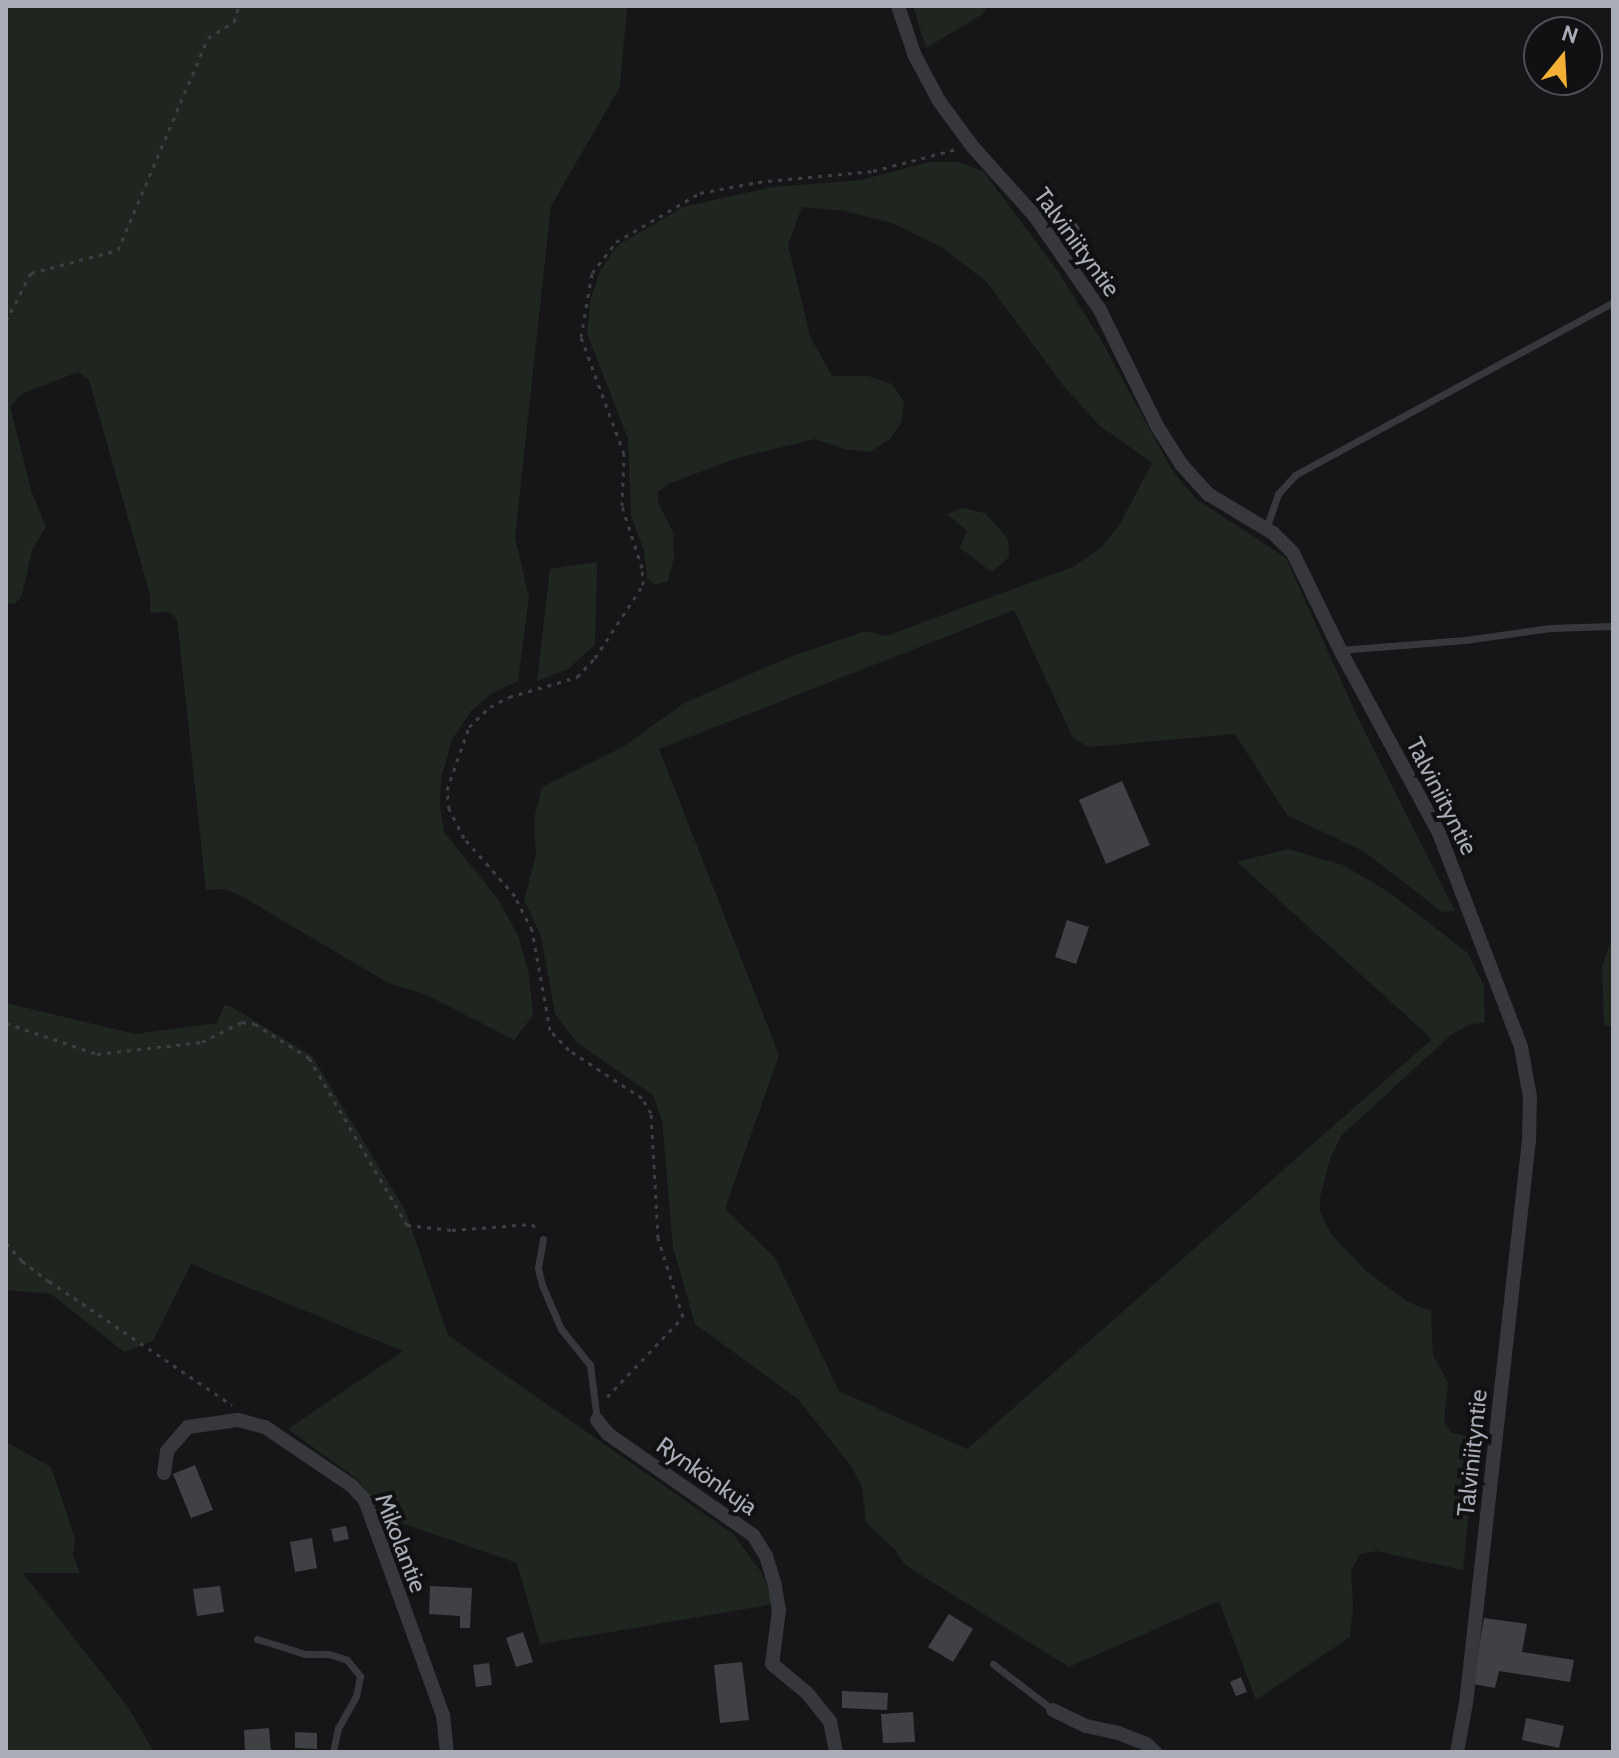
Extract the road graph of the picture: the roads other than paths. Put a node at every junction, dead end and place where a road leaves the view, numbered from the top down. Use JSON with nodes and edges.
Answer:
{"nodes":[{"id":1,"x":898,"y":6,"type":"edge"},
{"id":2,"x":1613,"y":302,"type":"edge"},
{"id":3,"x":1266,"y":529,"type":"junction"},
{"id":4,"x":1613,"y":626,"type":"edge"},
{"id":5,"x":1340,"y":650,"type":"junction"},
{"id":6,"x":543,"y":1239,"type":"road end"},
{"id":7,"x":596,"y":1414,"type":"joint"},
{"id":8,"x":164,"y":1473,"type":"dead end"},
{"id":9,"x":257,"y":1639,"type":"dead end"},
{"id":10,"x":993,"y":1664,"type":"dead end"},
{"id":11,"x":1053,"y":1710,"type":"joint"},
{"id":12,"x":333,"y":1752,"type":"edge"},
{"id":13,"x":447,"y":1752,"type":"edge"},
{"id":14,"x":836,"y":1752,"type":"edge"},
{"id":15,"x":1155,"y":1752,"type":"edge"},
{"id":16,"x":1457,"y":1752,"type":"edge"}],
"edges":[{"from":1,"to":3,"type":"street","name":"Talviniityntie"},
{"from":2,"to":3,"type":"lane"},
{"from":3,"to":5,"type":"street","name":"Talviniityntie"},
{"from":4,"to":5,"type":"lane"},
{"from":5,"to":16,"type":"street","name":"Talviniityntie"},
{"from":6,"to":7,"type":"lane"},
{"from":7,"to":14,"type":"street","name":"Rynkönkuja"},
{"from":8,"to":13,"type":"street","name":"Mikolantie"},
{"from":9,"to":12,"type":"lane"},
{"from":10,"to":11,"type":"lane"},
{"from":11,"to":15,"type":"street"}]}
